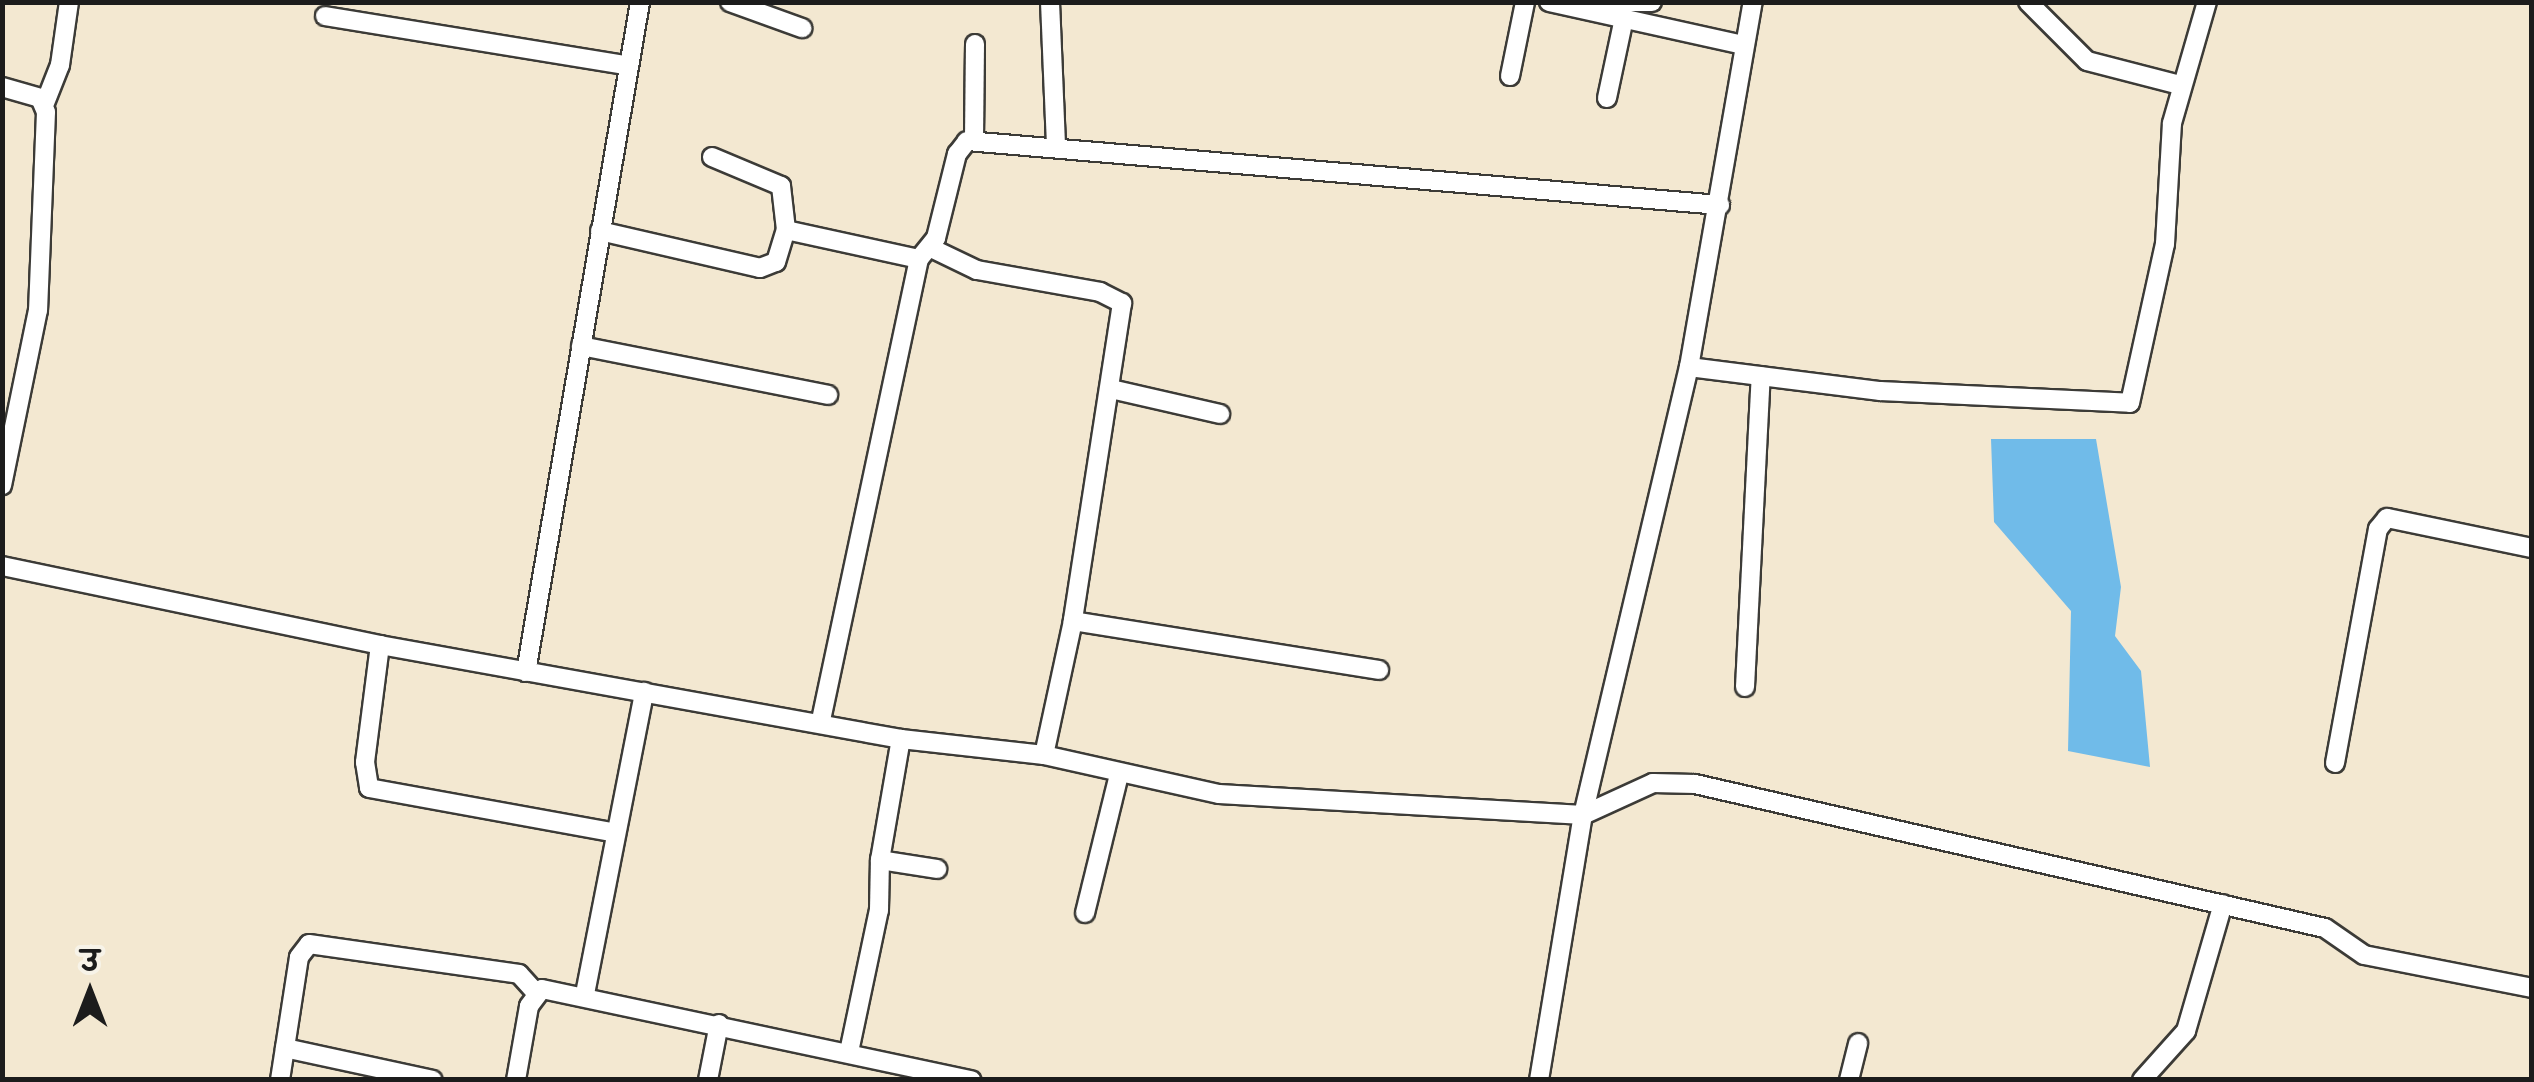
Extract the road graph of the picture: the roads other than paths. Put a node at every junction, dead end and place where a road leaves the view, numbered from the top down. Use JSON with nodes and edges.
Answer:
{"nodes":[{"id":1,"x":70,"y":2,"type":"edge"},
{"id":2,"x":640,"y":2,"type":"edge"},
{"id":3,"x":730,"y":2,"type":"edge"},
{"id":4,"x":1050,"y":2,"type":"edge"},
{"id":5,"x":1524,"y":2,"type":"edge"},
{"id":6,"x":1549,"y":2,"type":"edge"},
{"id":7,"x":1603,"y":2,"type":"edge"},
{"id":8,"x":1652,"y":2,"type":"edge"},
{"id":9,"x":1753,"y":2,"type":"edge"},
{"id":10,"x":2028,"y":2,"type":"edge"},
{"id":11,"x":2207,"y":2,"type":"edge"},
{"id":12,"x":2054,"y":11,"type":"edge"},
{"id":13,"x":325,"y":16,"type":"dead end"},
{"id":14,"x":1624,"y":18,"type":"junction"},
{"id":15,"x":802,"y":28,"type":"dead end"},
{"id":16,"x":975,"y":44,"type":"dead end"},
{"id":17,"x":1742,"y":44,"type":"junction"},
{"id":18,"x":629,"y":66,"type":"junction"},
{"id":19,"x":1510,"y":76,"type":"dead end"},
{"id":20,"x":2180,"y":85,"type":"junction"},
{"id":21,"x":2,"y":88,"type":"edge"},
{"id":22,"x":1607,"y":98,"type":"dead end"},
{"id":23,"x":45,"y":103,"type":"junction"},
{"id":24,"x":974,"y":139,"type":"junction"},
{"id":25,"x":1056,"y":145,"type":"junction"},
{"id":26,"x":712,"y":157,"type":"dead end"},
{"id":27,"x":1720,"y":205,"type":"junction"},
{"id":28,"x":786,"y":230,"type":"junction"},
{"id":29,"x":600,"y":232,"type":"junction"},
{"id":30,"x":925,"y":254,"type":"junction"},
{"id":31,"x":581,"y":346,"type":"junction"},
{"id":32,"x":1690,"y":368,"type":"junction"},
{"id":33,"x":1761,"y":376,"type":"junction"},
{"id":34,"x":1111,"y":389,"type":"junction"},
{"id":35,"x":828,"y":395,"type":"dead end"},
{"id":36,"x":1220,"y":414,"type":"dead end"},
{"id":37,"x":2,"y":485,"type":"edge"},
{"id":38,"x":2532,"y":548,"type":"edge"},
{"id":39,"x":2,"y":566,"type":"edge"},
{"id":40,"x":1073,"y":621,"type":"junction"},
{"id":41,"x":380,"y":645,"type":"junction"},
{"id":42,"x":1380,"y":670,"type":"dead end"},
{"id":43,"x":526,"y":672,"type":"junction"},
{"id":44,"x":1744,"y":688,"type":"dead end"},
{"id":45,"x":644,"y":692,"type":"junction"},
{"id":46,"x":822,"y":720,"type":"junction"},
{"id":47,"x":901,"y":738,"type":"junction"},
{"id":48,"x":1044,"y":755,"type":"junction"},
{"id":49,"x":2335,"y":763,"type":"dead end"},
{"id":50,"x":1119,"y":776,"type":"junction"},
{"id":51,"x":1584,"y":816,"type":"junction"},
{"id":52,"x":616,"y":833,"type":"junction"},
{"id":53,"x":880,"y":860,"type":"junction"},
{"id":54,"x":937,"y":868,"type":"dead end"},
{"id":55,"x":2223,"y":904,"type":"junction"},
{"id":56,"x":1085,"y":913,"type":"dead end"},
{"id":57,"x":2532,"y":988,"type":"edge"},
{"id":58,"x":535,"y":992,"type":"junction"},
{"id":59,"x":586,"y":994,"type":"junction"},
{"id":60,"x":718,"y":1024,"type":"junction"},
{"id":61,"x":1858,"y":1043,"type":"dead end"},
{"id":62,"x":285,"y":1048,"type":"junction"},
{"id":63,"x":850,"y":1052,"type":"junction"},
{"id":64,"x":280,"y":1080,"type":"edge"},
{"id":65,"x":432,"y":1080,"type":"edge"},
{"id":66,"x":516,"y":1080,"type":"edge"},
{"id":67,"x":708,"y":1080,"type":"edge"},
{"id":68,"x":972,"y":1080,"type":"edge"},
{"id":69,"x":1539,"y":1080,"type":"edge"},
{"id":70,"x":1849,"y":1080,"type":"edge"},
{"id":71,"x":2142,"y":1080,"type":"edge"}],
"edges":[{"from":1,"to":23,"type":"street"},
{"from":2,"to":18,"type":"street"},
{"from":3,"to":15,"type":"street"},
{"from":4,"to":25,"type":"street"},
{"from":5,"to":19,"type":"street"},
{"from":6,"to":14,"type":"street"},
{"from":7,"to":8,"type":"street"},
{"from":9,"to":17,"type":"street"},
{"from":10,"to":12,"type":"street"},
{"from":11,"to":20,"type":"street"},
{"from":12,"to":20,"type":"street"},
{"from":13,"to":18,"type":"street"},
{"from":14,"to":17,"type":"street"},
{"from":14,"to":22,"type":"street"},
{"from":16,"to":24,"type":"street"},
{"from":17,"to":27,"type":"street"},
{"from":18,"to":29,"type":"street"},
{"from":20,"to":33,"type":"street"},
{"from":21,"to":23,"type":"street"},
{"from":23,"to":37,"type":"street"},
{"from":24,"to":25,"type":"street"},
{"from":24,"to":30,"type":"street"},
{"from":25,"to":27,"type":"street"},
{"from":26,"to":28,"type":"street"},
{"from":27,"to":32,"type":"street"},
{"from":28,"to":29,"type":"street"},
{"from":28,"to":30,"type":"street"},
{"from":29,"to":31,"type":"street"},
{"from":30,"to":34,"type":"street"},
{"from":30,"to":46,"type":"street"},
{"from":31,"to":35,"type":"street"},
{"from":31,"to":43,"type":"street"},
{"from":32,"to":33,"type":"street"},
{"from":32,"to":51,"type":"street"},
{"from":33,"to":44,"type":"street"},
{"from":34,"to":36,"type":"street"},
{"from":34,"to":40,"type":"street"},
{"from":38,"to":49,"type":"street"},
{"from":39,"to":41,"type":"street"},
{"from":40,"to":42,"type":"street"},
{"from":40,"to":48,"type":"street"},
{"from":41,"to":43,"type":"street"},
{"from":41,"to":52,"type":"street"},
{"from":43,"to":45,"type":"street"},
{"from":45,"to":46,"type":"street"},
{"from":45,"to":52,"type":"street"},
{"from":46,"to":47,"type":"street"},
{"from":47,"to":48,"type":"street"},
{"from":47,"to":53,"type":"street"},
{"from":48,"to":50,"type":"street"},
{"from":50,"to":51,"type":"street"},
{"from":50,"to":56,"type":"street"},
{"from":51,"to":55,"type":"street"},
{"from":51,"to":69,"type":"street"},
{"from":52,"to":59,"type":"street"},
{"from":53,"to":54,"type":"street"},
{"from":53,"to":63,"type":"street"},
{"from":55,"to":57,"type":"street"},
{"from":55,"to":71,"type":"street"},
{"from":58,"to":59,"type":"street"},
{"from":58,"to":62,"type":"street"},
{"from":58,"to":66,"type":"street"},
{"from":59,"to":60,"type":"street"},
{"from":60,"to":63,"type":"street"},
{"from":60,"to":67,"type":"street"},
{"from":61,"to":70,"type":"street"},
{"from":62,"to":64,"type":"street"},
{"from":62,"to":65,"type":"street"},
{"from":63,"to":68,"type":"street"}]}
